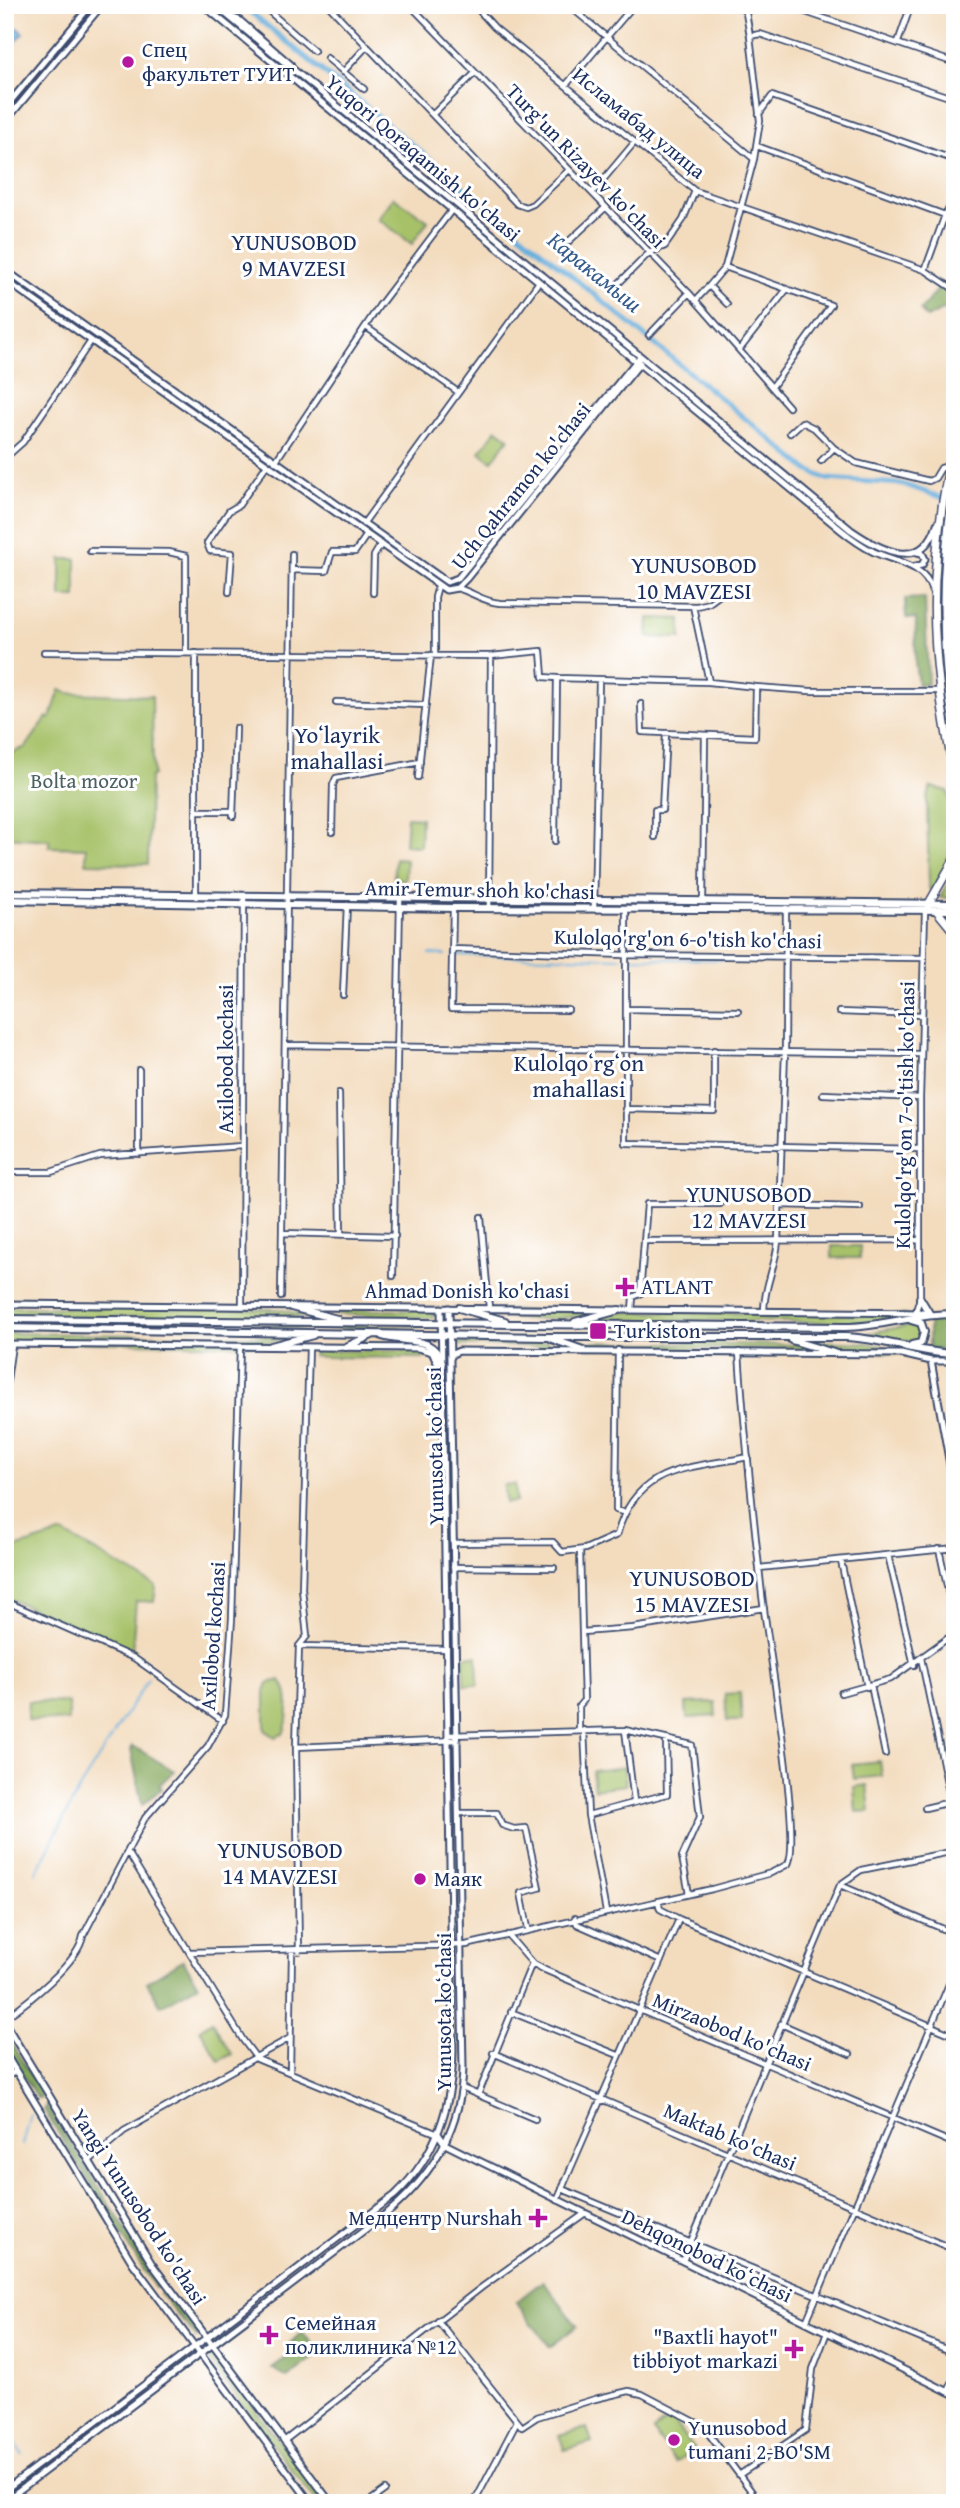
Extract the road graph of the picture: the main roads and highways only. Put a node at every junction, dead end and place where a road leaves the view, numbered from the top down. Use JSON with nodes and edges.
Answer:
{"nodes":[{"id":1,"x":91,"y":5,"type":"edge"},
{"id":2,"x":102,"y":5,"type":"edge"},
{"id":3,"x":204,"y":5,"type":"edge"},
{"id":4,"x":215,"y":5,"type":"edge"},
{"id":5,"x":227,"y":20,"type":"junction"},
{"id":6,"x":27,"y":82,"type":"junction"},
{"id":7,"x":34,"y":87,"type":"junction"},
{"id":8,"x":5,"y":108,"type":"edge"},
{"id":9,"x":5,"y":122,"type":"edge"},
{"id":10,"x":5,"y":270,"type":"edge"},
{"id":11,"x":5,"y":280,"type":"edge"},
{"id":12,"x":44,"y":298,"type":"junction"},
{"id":13,"x":40,"y":304,"type":"junction"},
{"id":14,"x":640,"y":360,"type":"junction"},
{"id":15,"x":955,"y":439,"type":"edge"},
{"id":16,"x":955,"y":484,"type":"edge"},
{"id":17,"x":953,"y":493,"type":"edge"},
{"id":18,"x":938,"y":521,"type":"junction"},
{"id":19,"x":496,"y":537,"type":"junction"},
{"id":20,"x":391,"y":549,"type":"junction"},
{"id":21,"x":914,"y":552,"type":"junction"},
{"id":22,"x":913,"y":566,"type":"junction"},
{"id":23,"x":932,"y":590,"type":"junction"},
{"id":24,"x":944,"y":648,"type":"junction"},
{"id":25,"x":934,"y":649,"type":"junction"},
{"id":26,"x":955,"y":730,"type":"edge"},
{"id":27,"x":955,"y":776,"type":"edge"},
{"id":28,"x":955,"y":858,"type":"edge"},
{"id":29,"x":5,"y":893,"type":"edge"},
{"id":30,"x":196,"y":899,"type":"junction"},
{"id":31,"x":5,"y":900,"type":"edge"},
{"id":32,"x":287,"y":901,"type":"junction"},
{"id":33,"x":400,"y":903,"type":"junction"},
{"id":34,"x":488,"y":904,"type":"junction"},
{"id":35,"x":955,"y":904,"type":"edge"},
{"id":36,"x":594,"y":905,"type":"junction"},
{"id":37,"x":703,"y":906,"type":"junction"},
{"id":38,"x":926,"y":908,"type":"junction"},
{"id":39,"x":955,"y":910,"type":"edge"},
{"id":40,"x":937,"y":911,"type":"junction"},
{"id":41,"x":955,"y":932,"type":"edge"},
{"id":42,"x":920,"y":1298,"type":"road end"},
{"id":43,"x":5,"y":1304,"type":"edge"},
{"id":44,"x":291,"y":1307,"type":"junction"},
{"id":45,"x":441,"y":1308,"type":"junction"},
{"id":46,"x":449,"y":1308,"type":"junction"},
{"id":47,"x":459,"y":1308,"type":"junction"},
{"id":48,"x":619,"y":1310,"type":"junction"},
{"id":49,"x":929,"y":1313,"type":"junction"},
{"id":50,"x":955,"y":1314,"type":"edge"},
{"id":51,"x":912,"y":1317,"type":"junction"},
{"id":52,"x":5,"y":1319,"type":"edge"},
{"id":53,"x":345,"y":1322,"type":"junction"},
{"id":54,"x":445,"y":1322,"type":"junction"},
{"id":55,"x":513,"y":1323,"type":"junction"},
{"id":56,"x":566,"y":1324,"type":"junction"},
{"id":57,"x":5,"y":1328,"type":"edge"},
{"id":58,"x":325,"y":1332,"type":"junction"},
{"id":59,"x":373,"y":1334,"type":"junction"},
{"id":60,"x":446,"y":1336,"type":"junction"},
{"id":61,"x":547,"y":1337,"type":"junction"},
{"id":62,"x":778,"y":1338,"type":"junction"},
{"id":63,"x":8,"y":1344,"type":"edge"},
{"id":64,"x":910,"y":1345,"type":"junction"},
{"id":65,"x":271,"y":1346,"type":"junction"},
{"id":66,"x":346,"y":1347,"type":"junction"},
{"id":67,"x":583,"y":1350,"type":"junction"},
{"id":68,"x":834,"y":1353,"type":"junction"},
{"id":69,"x":955,"y":1354,"type":"edge"},
{"id":70,"x":931,"y":1361,"type":"junction"},
{"id":71,"x":446,"y":1362,"type":"junction"},
{"id":72,"x":955,"y":1362,"type":"edge"},
{"id":73,"x":443,"y":1375,"type":"junction"},
{"id":74,"x":955,"y":1492,"type":"edge"},
{"id":75,"x":5,"y":2020,"type":"edge"},
{"id":76,"x":5,"y":2053,"type":"edge"},
{"id":77,"x":51,"y":2098,"type":"junction"},
{"id":78,"x":37,"y":2106,"type":"junction"},
{"id":79,"x":439,"y":2135,"type":"junction"},
{"id":80,"x":434,"y":2144,"type":"junction"},
{"id":81,"x":445,"y":2144,"type":"junction"},
{"id":82,"x":164,"y":2283,"type":"junction"},
{"id":83,"x":152,"y":2291,"type":"junction"},
{"id":84,"x":206,"y":2337,"type":"junction"},
{"id":85,"x":211,"y":2345,"type":"junction"},
{"id":86,"x":194,"y":2346,"type":"junction"},
{"id":87,"x":199,"y":2354,"type":"junction"},
{"id":88,"x":955,"y":2395,"type":"edge"},
{"id":89,"x":5,"y":2490,"type":"edge"},
{"id":90,"x":5,"y":2501,"type":"edge"},
{"id":91,"x":311,"y":2503,"type":"edge"},
{"id":92,"x":331,"y":2503,"type":"edge"}],
"edges":[{"from":1,"to":6,"type":"main road"},
{"from":2,"to":7,"type":"main road"},
{"from":3,"to":5,"type":"main road","name":"Yuqori Qoraqamish ko'chasi"},
{"from":4,"to":5,"type":"main road","name":"Yuqori Qoraqamish ko'chasi"},
{"from":5,"to":14,"type":"main road","name":"Yuqori Qoraqamish ko'chasi"},
{"from":5,"to":14,"type":"main road","name":"Yuqori Qoraqamish ko'chasi"},
{"from":6,"to":7,"type":"main road"},
{"from":6,"to":8,"type":"main road"},
{"from":7,"to":9,"type":"main road"},
{"from":10,"to":12,"type":"main road"},
{"from":11,"to":13,"type":"main road","name":"Uch Qahramon ko'chasi"},
{"from":12,"to":13,"type":"main road"},
{"from":12,"to":20,"type":"main road"},
{"from":13,"to":20,"type":"main road","name":"Uch Qahramon ko'chasi"},
{"from":14,"to":19,"type":"main road","name":"Uch Qahramon ko'chasi"},
{"from":14,"to":21,"type":"main road","name":"Yuqori Qoraqamish ko'chasi"},
{"from":14,"to":22,"type":"main road","name":"Yuqori Qoraqamish ko'chasi"},
{"from":15,"to":18,"type":"highway"},
{"from":16,"to":17,"type":"highway"},
{"from":17,"to":24,"type":"highway"},
{"from":18,"to":21,"type":"main road"},
{"from":18,"to":23,"type":"highway"},
{"from":19,"to":20,"type":"main road","name":"Uch Qahramon ko'chasi"},
{"from":19,"to":20,"type":"main road","name":"Uch Qahramon ko'chasi"},
{"from":21,"to":22,"type":"main road"},
{"from":22,"to":23,"type":"main road","name":"Yuqori Qoraqamish ko'chasi"},
{"from":23,"to":25,"type":"highway"},
{"from":24,"to":25,"type":"highway"},
{"from":24,"to":26,"type":"highway"},
{"from":25,"to":27,"type":"highway"},
{"from":28,"to":38,"type":"highway"},
{"from":29,"to":30,"type":"main road","name":"Amir Temur shoh ko'chasi"},
{"from":30,"to":31,"type":"main road","name":"Amir Temur shoh ko'chasi"},
{"from":30,"to":32,"type":"main road","name":"Amir Temur shoh ko'chasi"},
{"from":32,"to":33,"type":"main road","name":"Amir Temur shoh ko'chasi"},
{"from":32,"to":33,"type":"main road","name":"Amir Temur shoh ko'chasi"},
{"from":33,"to":34,"type":"main road","name":"Amir Temur shoh ko'chasi"},
{"from":33,"to":34,"type":"main road","name":"Amir Temur shoh ko'chasi"},
{"from":34,"to":36,"type":"main road","name":"Amir Temur shoh ko'chasi"},
{"from":35,"to":38,"type":"main road","name":"Amir Temur shoh ko'chasi"},
{"from":36,"to":37,"type":"main road","name":"Amir Temur shoh ko'chasi"},
{"from":36,"to":37,"type":"main road","name":"Amir Temur shoh ko'chasi"},
{"from":37,"to":38,"type":"main road","name":"Amir Temur shoh ko'chasi"},
{"from":38,"to":40,"type":"main road","name":"Amir Temur shoh ko'chasi"},
{"from":39,"to":40,"type":"main road","name":"Amir Temur shoh ko'chasi"},
{"from":40,"to":41,"type":"highway"},
{"from":42,"to":49,"type":"main road"},
{"from":43,"to":44,"type":"main road","name":"Ahmad Donish ko'chasi"},
{"from":44,"to":45,"type":"main road","name":"Ahmad Donish ko'chasi"},
{"from":44,"to":53,"type":"main road"},
{"from":45,"to":46,"type":"main road","name":"Ahmad Donish ko'chasi"},
{"from":45,"to":54,"type":"main road","name":"Yunusota koʻchasi"},
{"from":46,"to":47,"type":"main road","name":"Ahmad Donish ko'chasi"},
{"from":46,"to":54,"type":"main road","name":"Yunusota koʻchasi"},
{"from":47,"to":48,"type":"main road","name":"Ahmad Donish ko'chasi"},
{"from":47,"to":55,"type":"main road"},
{"from":48,"to":51,"type":"main road","name":"Ahmad Donish ko'chasi"},
{"from":48,"to":56,"type":"main road"},
{"from":49,"to":50,"type":"main road","name":"Ahmad Donish ko'chasi"},
{"from":49,"to":51,"type":"main road","name":"Ahmad Donish ko'chasi"},
{"from":51,"to":56,"type":"main road","name":"Ahmad Donish ko'chasi"},
{"from":51,"to":64,"type":"main road"},
{"from":52,"to":53,"type":"main road","name":"Ahmad Donish ko'chasi"},
{"from":53,"to":54,"type":"main road","name":"Ahmad Donish ko'chasi"},
{"from":54,"to":55,"type":"main road","name":"Ahmad Donish ko'chasi"},
{"from":54,"to":60,"type":"main road","name":"Yunusota koʻchasi"},
{"from":55,"to":56,"type":"main road","name":"Ahmad Donish ko'chasi"},
{"from":57,"to":58,"type":"main road","name":"Ahmad Donish ko'chasi"},
{"from":58,"to":59,"type":"main road","name":"Ahmad Donish ko'chasi"},
{"from":58,"to":65,"type":"main road"},
{"from":59,"to":60,"type":"main road","name":"Ahmad Donish ko'chasi"},
{"from":59,"to":66,"type":"main road"},
{"from":59,"to":71,"type":"main road"},
{"from":60,"to":61,"type":"main road","name":"Ahmad Donish ko'chasi"},
{"from":60,"to":71,"type":"main road","name":"Yunusota koʻchasi"},
{"from":61,"to":62,"type":"main road","name":"Ahmad Donish ko'chasi"},
{"from":61,"to":67,"type":"main road"},
{"from":62,"to":64,"type":"main road","name":"Ahmad Donish ko'chasi"},
{"from":62,"to":68,"type":"main road"},
{"from":63,"to":65,"type":"main road"},
{"from":64,"to":69,"type":"main road","name":"Ahmad Donish ko'chasi"},
{"from":65,"to":66,"type":"main road"},
{"from":66,"to":73,"type":"main road"},
{"from":67,"to":68,"type":"main road"},
{"from":67,"to":71,"type":"main road"},
{"from":68,"to":70,"type":"main road"},
{"from":70,"to":72,"type":"main road"},
{"from":70,"to":74,"type":"main road"},
{"from":71,"to":73,"type":"main road","name":"Yunusota koʻchasi"},
{"from":71,"to":81,"type":"main road","name":"Yunusota koʻchasi"},
{"from":73,"to":79,"type":"main road","name":"Yunusota koʻchasi"},
{"from":75,"to":77,"type":"main road","name":"Yangi Yunusobod ko'chasi"},
{"from":76,"to":78,"type":"main road","name":"Yangi Yunusobod ko'chasi"},
{"from":77,"to":78,"type":"main road"},
{"from":77,"to":82,"type":"main road","name":"Yangi Yunusobod ko'chasi"},
{"from":78,"to":83,"type":"main road","name":"Yangi Yunusobod ko'chasi"},
{"from":79,"to":80,"type":"main road","name":"Yunusota koʻchasi"},
{"from":79,"to":81,"type":"main road"},
{"from":80,"to":81,"type":"main road"},
{"from":80,"to":84,"type":"main road","name":"Yunusota koʻchasi"},
{"from":81,"to":85,"type":"main road","name":"Yunusota koʻchasi"},
{"from":81,"to":88,"type":"main road","name":"Dehqonobod koʻchasi"},
{"from":82,"to":83,"type":"main road"},
{"from":82,"to":84,"type":"main road","name":"Yangi Yunusobod ko'chasi"},
{"from":83,"to":86,"type":"main road","name":"Yangi Yunusobod ko'chasi"},
{"from":84,"to":85,"type":"main road","name":"Yangi Yunusobod ko'chasi"},
{"from":84,"to":86,"type":"main road","name":"Yunusota koʻchasi"},
{"from":85,"to":87,"type":"main road","name":"Yunusota koʻchasi"},
{"from":85,"to":92,"type":"main road","name":"Yangi Yunusobod ko'chasi"},
{"from":86,"to":87,"type":"main road","name":"Yangi Yunusobod ko'chasi"},
{"from":86,"to":89,"type":"main road","name":"Yunusota koʻchasi"},
{"from":87,"to":90,"type":"main road","name":"Yunusota koʻchasi"},
{"from":87,"to":91,"type":"main road","name":"Yangi Yunusobod ko'chasi"}]}
